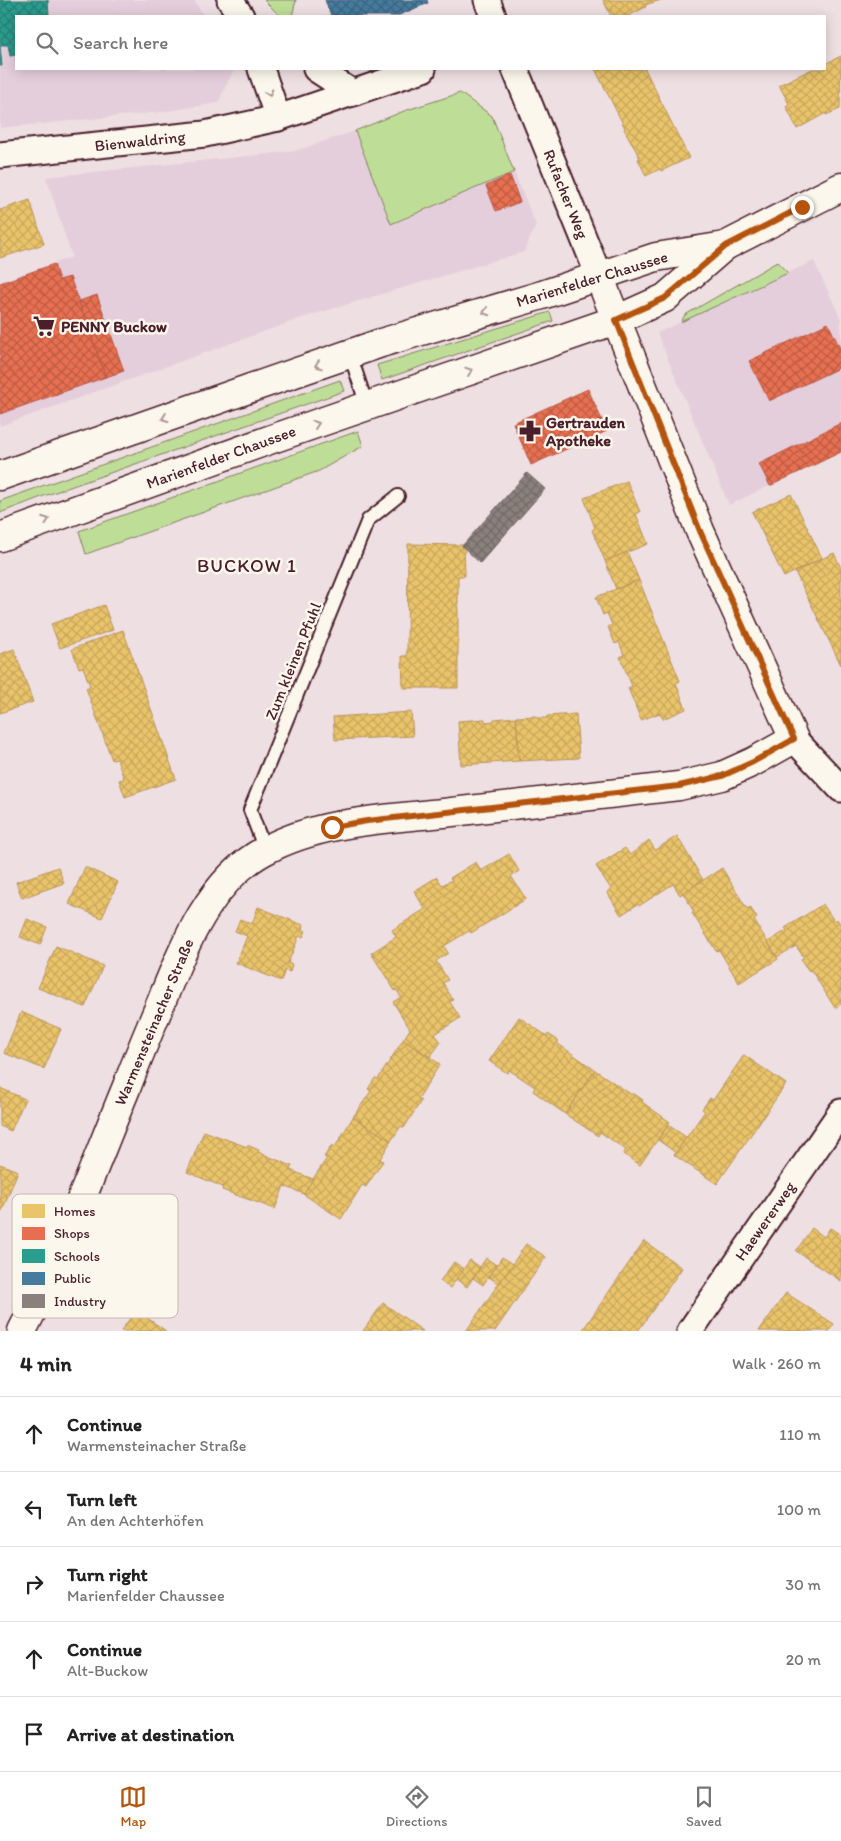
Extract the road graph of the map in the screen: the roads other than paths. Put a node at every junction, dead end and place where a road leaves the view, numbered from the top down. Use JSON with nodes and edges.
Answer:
{"nodes":[{"id":1,"x":230,"y":0,"type":"edge"},
{"id":2,"x":487,"y":0,"type":"edge"},
{"id":3,"x":240,"y":15,"type":"edge"},
{"id":4,"x":494,"y":15,"type":"edge"},
{"id":5,"x":261,"y":70,"type":"edge"},
{"id":6,"x":318,"y":70,"type":"edge"},
{"id":7,"x":420,"y":70,"type":"edge"},
{"id":8,"x":515,"y":70,"type":"edge"},
{"id":9,"x":353,"y":93,"type":"junction"},
{"id":10,"x":278,"y":118,"type":"junction"},
{"id":11,"x":0,"y":155,"type":"edge"},
{"id":12,"x":841,"y":186,"type":"edge"},
{"id":13,"x":726,"y":246,"type":"junction"},
{"id":14,"x":599,"y":276,"type":"junction"},
{"id":15,"x":616,"y":320,"type":"junction"},
{"id":16,"x":350,"y":354,"type":"junction"},
{"id":17,"x":367,"y":406,"type":"junction"},
{"id":18,"x":0,"y":476,"type":"edge"},
{"id":19,"x":398,"y":496,"type":"dead end"},
{"id":20,"x":0,"y":537,"type":"edge"},
{"id":21,"x":794,"y":739,"type":"junction"},
{"id":22,"x":841,"y":789,"type":"edge"},
{"id":23,"x":265,"y":850,"type":"junction"},
{"id":24,"x":841,"y":1112,"type":"edge"},
{"id":25,"x":82,"y":1194,"type":"edge"},
{"id":26,"x":28,"y":1318,"type":"edge"},
{"id":27,"x":22,"y":1331,"type":"edge"},
{"id":28,"x":690,"y":1331,"type":"edge"}],
"edges":[{"from":1,"to":3,"type":"street"},
{"from":2,"to":4,"type":"street"},
{"from":5,"to":10,"type":"street","one_way":true},
{"from":6,"to":9,"type":"street"},
{"from":7,"to":9,"type":"street","name":"Bienwaldring"},
{"from":8,"to":14,"type":"street","name":"Rufacher Weg"},
{"from":9,"to":10,"type":"street","name":"Bienwaldring"},
{"from":10,"to":11,"type":"street","name":"Bienwaldring"},
{"from":12,"to":13,"type":"main road"},
{"from":13,"to":14,"type":"main road","name":"Marienfelder Chaussee"},
{"from":13,"to":15,"type":"main road","name":"Marienfelder Chaussee"},
{"from":14,"to":15,"type":"main road","name":"Rufacher Weg"},
{"from":14,"to":16,"type":"main road","name":"Marienfelder Chaussee","one_way":true},
{"from":17,"to":15,"type":"main road","name":"Marienfelder Chaussee","one_way":true},
{"from":15,"to":21,"type":"main road","name":"Rufacher Weg"},
{"from":16,"to":17,"type":"lane"},
{"from":16,"to":18,"type":"main road","name":"Marienfelder Chaussee","one_way":true},
{"from":20,"to":17,"type":"main road","name":"Marienfelder Chaussee","one_way":true},
{"from":19,"to":23,"type":"lane","name":"Zum kleinen Pfuhl"},
{"from":21,"to":22,"type":"street"},
{"from":21,"to":23,"type":"main road","name":"Warmensteinacher Straße"},
{"from":23,"to":25,"type":"main road","name":"Warmensteinacher Straße"},
{"from":24,"to":28,"type":"street","name":"Haewererweg"},
{"from":26,"to":27,"type":"main road","name":"Warmensteinacher Straße"}]}
